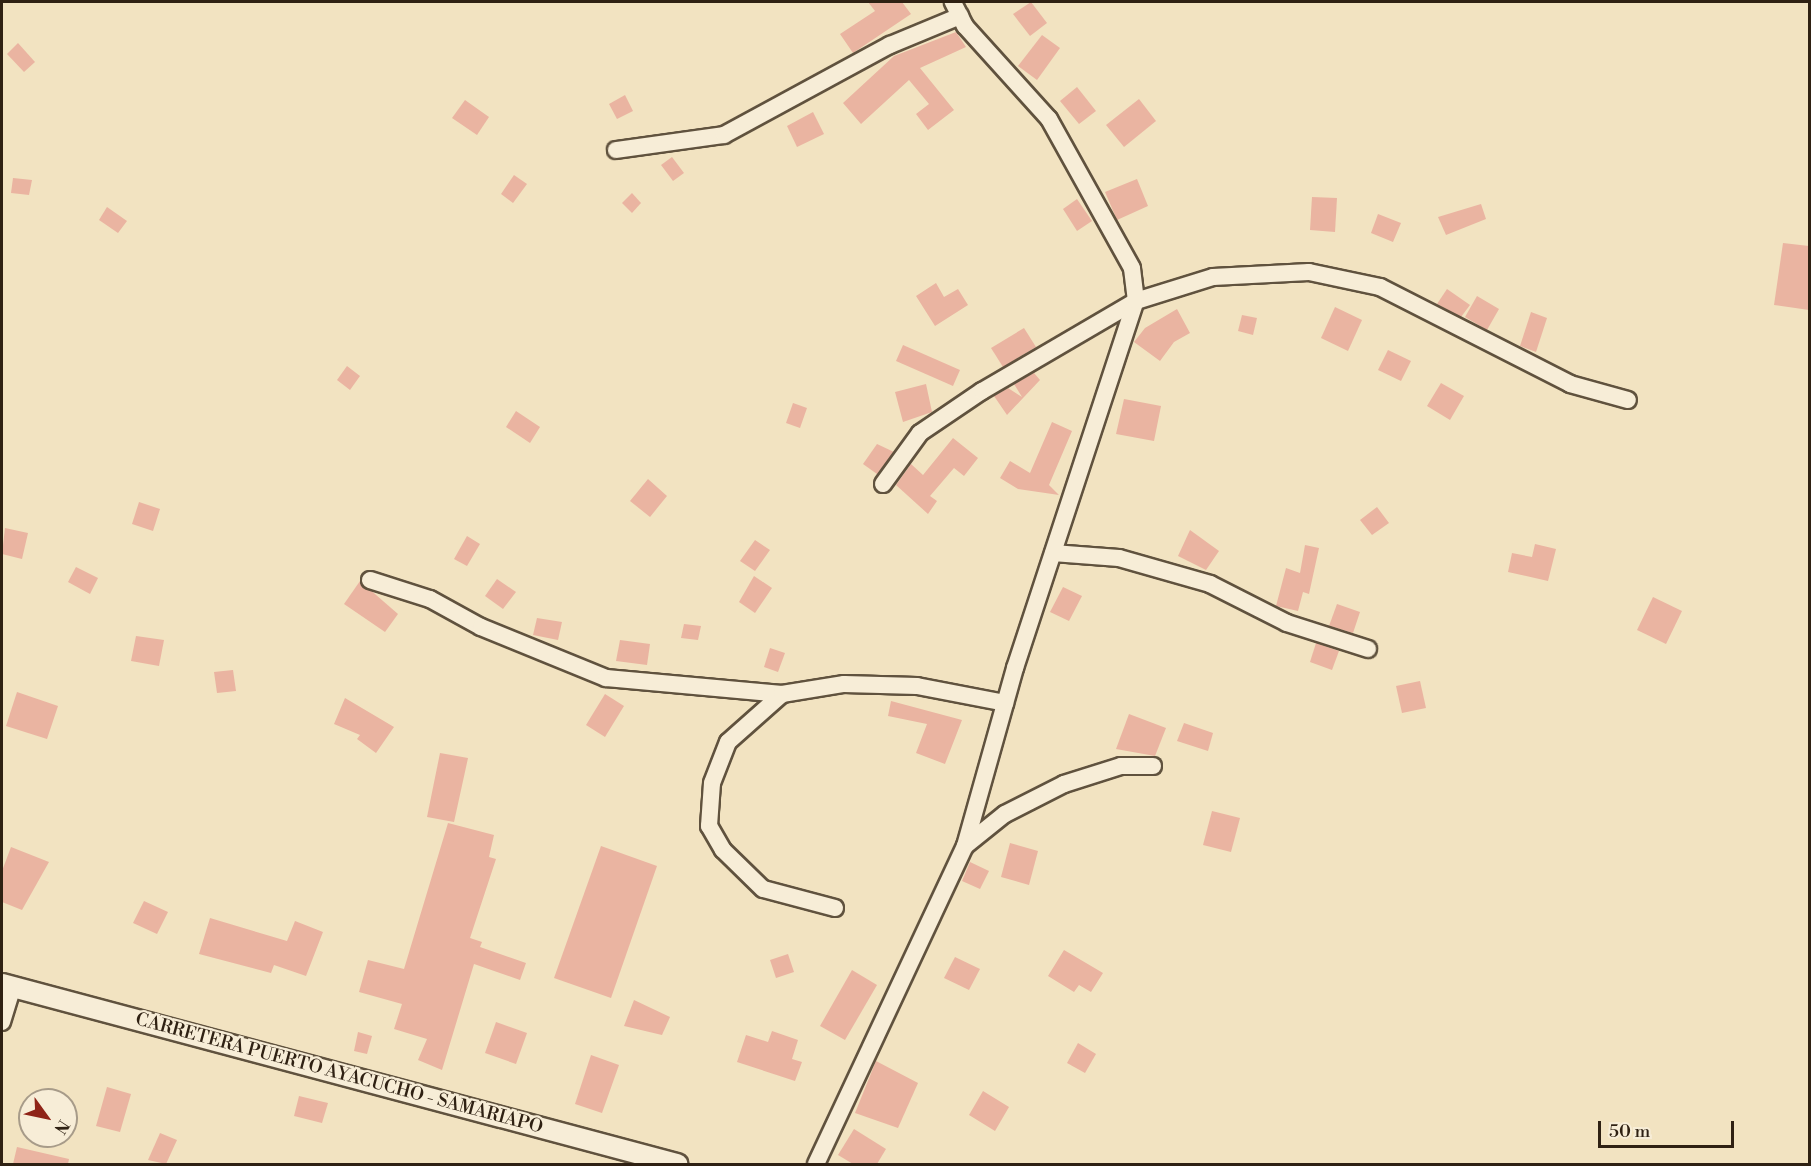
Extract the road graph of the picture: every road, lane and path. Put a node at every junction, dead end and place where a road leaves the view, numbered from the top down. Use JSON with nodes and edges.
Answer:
{"nodes":[{"id":1,"x":956,"y":9,"type":"edge"},
{"id":2,"x":616,"y":150,"type":"dead end"},
{"id":3,"x":1136,"y":301,"type":"junction"},
{"id":4,"x":1628,"y":400,"type":"dead end"},
{"id":5,"x":882,"y":484,"type":"dead end"},
{"id":6,"x":1053,"y":553,"type":"junction"},
{"id":7,"x":370,"y":580,"type":"dead end"},
{"id":8,"x":1368,"y":649,"type":"dead end"},
{"id":9,"x":782,"y":694,"type":"junction"},
{"id":10,"x":1005,"y":703,"type":"junction"},
{"id":11,"x":1153,"y":766,"type":"dead end"},
{"id":12,"x":964,"y":846,"type":"junction"},
{"id":13,"x":835,"y":908,"type":"dead end"},
{"id":14,"x":7,"y":986,"type":"edge"},
{"id":15,"x":2,"y":1022,"type":"edge"},
{"id":16,"x":677,"y":1164,"type":"edge"},
{"id":17,"x":816,"y":1164,"type":"edge"}],
"edges":[{"from":1,"to":2,"type":"street"},
{"from":1,"to":3,"type":"street"},
{"from":3,"to":4,"type":"street"},
{"from":3,"to":5,"type":"street"},
{"from":3,"to":6,"type":"street"},
{"from":6,"to":8,"type":"street"},
{"from":6,"to":10,"type":"street"},
{"from":7,"to":9,"type":"street"},
{"from":9,"to":10,"type":"street"},
{"from":9,"to":13,"type":"street"},
{"from":10,"to":12,"type":"street"},
{"from":11,"to":12,"type":"street"},
{"from":12,"to":17,"type":"street"},
{"from":14,"to":15,"type":"street"},
{"from":14,"to":16,"type":"street","name":"CARRETERA PUERTO AYACUCHO - SAMARIAPO"}]}
